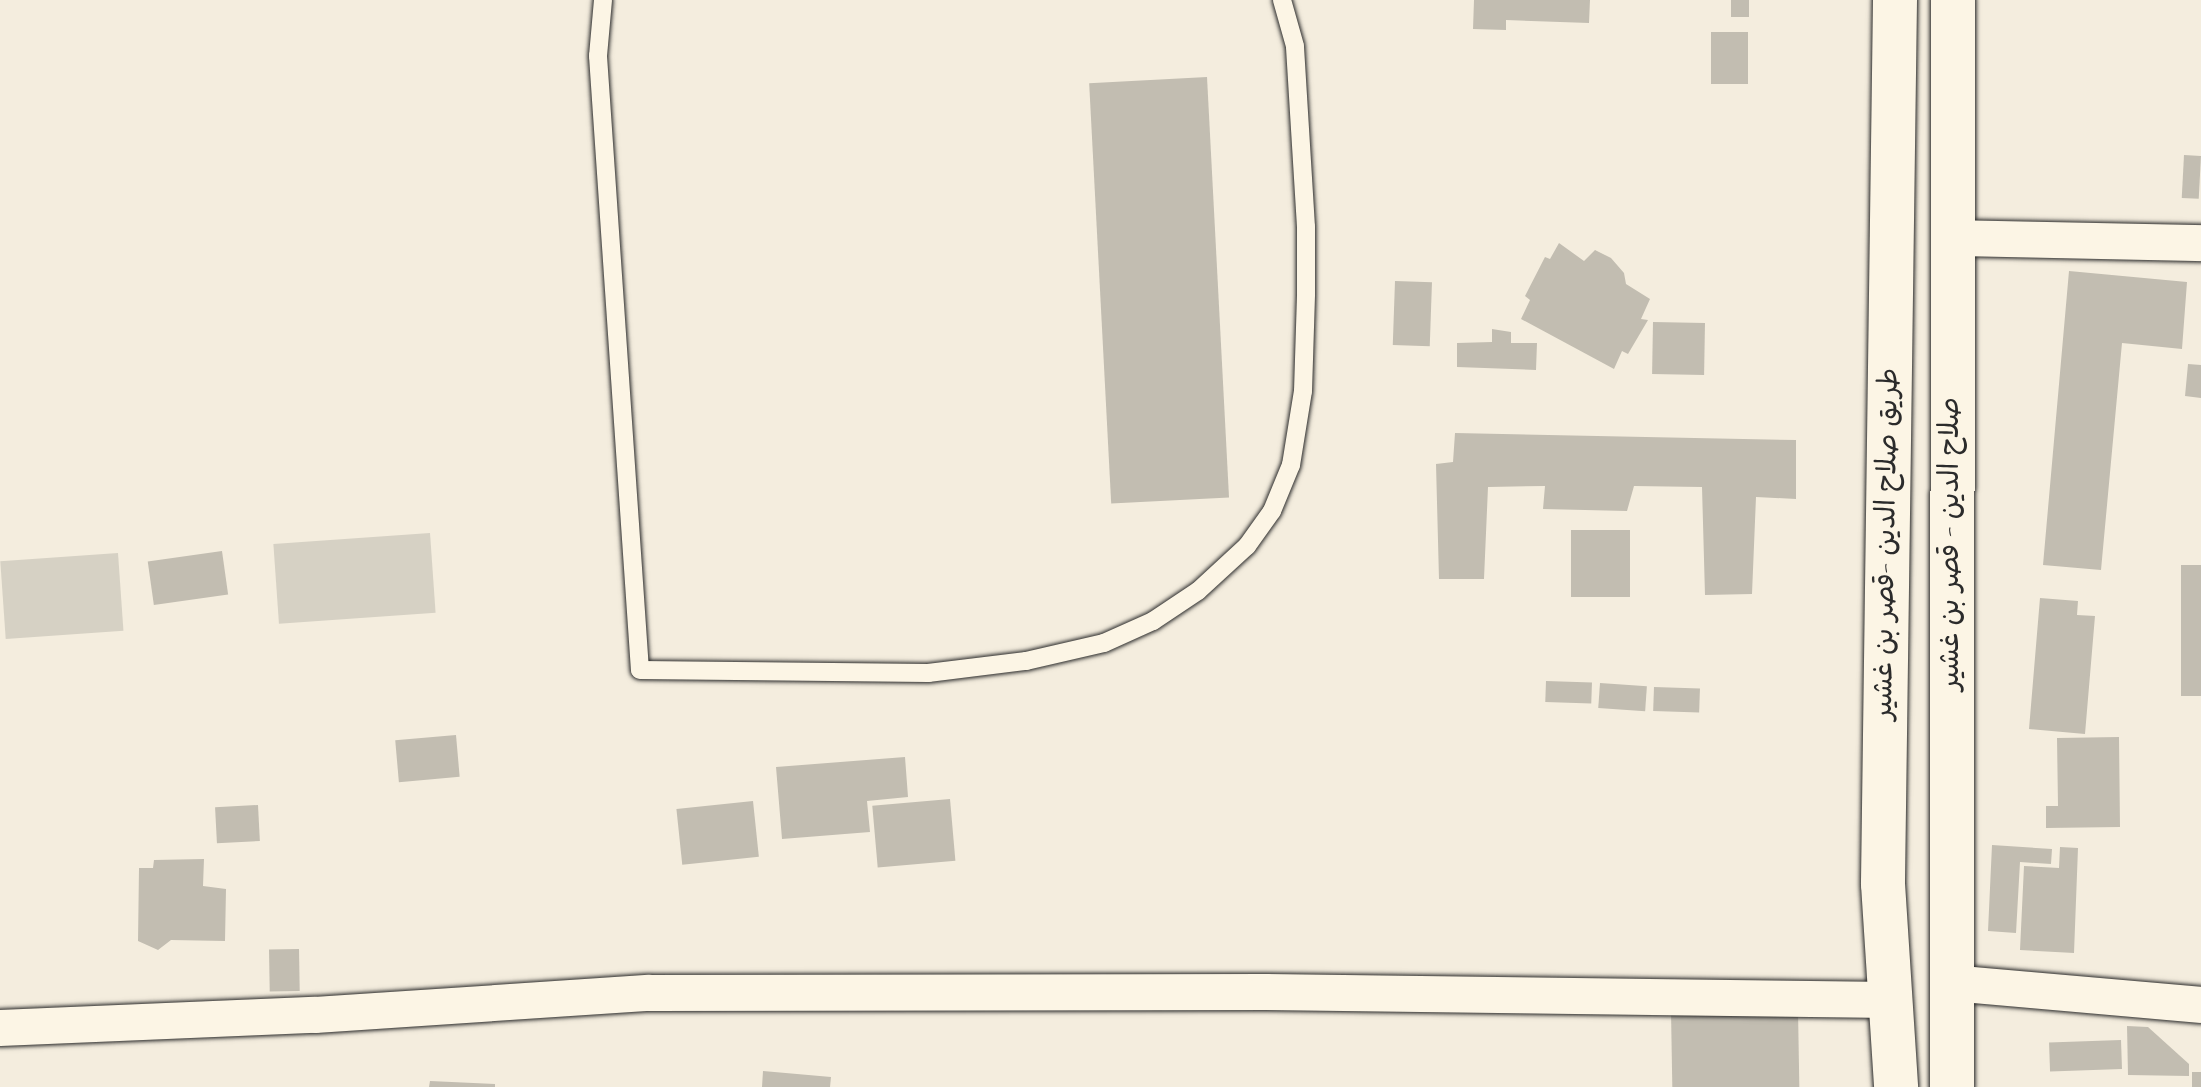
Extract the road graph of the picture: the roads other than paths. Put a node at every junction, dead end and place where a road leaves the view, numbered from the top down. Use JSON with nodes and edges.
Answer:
{"nodes":[{"id":1,"x":603,"y":0,"type":"edge"},
{"id":2,"x":1282,"y":0,"type":"edge"},
{"id":3,"x":1895,"y":0,"type":"edge"},
{"id":4,"x":1953,"y":0,"type":"edge"},
{"id":5,"x":1954,"y":238,"type":"junction"},
{"id":6,"x":2201,"y":243,"type":"edge"},
{"id":7,"x":1950,"y":983,"type":"junction"},
{"id":8,"x":1891,"y":1000,"type":"junction"},
{"id":9,"x":2201,"y":1005,"type":"edge"},
{"id":10,"x":0,"y":1028,"type":"edge"},
{"id":11,"x":1896,"y":1087,"type":"edge"},
{"id":12,"x":1952,"y":1087,"type":"edge"}],
"edges":[{"from":1,"to":2,"type":"lane"},
{"from":3,"to":8,"type":"highway","name":"طريق صلاح الدين -قصر بن غشير"},
{"from":4,"to":5,"type":"highway","name":"صلاح الدين - قصر بن غشير"},
{"from":5,"to":6,"type":"street"},
{"from":5,"to":7,"type":"highway","name":"صلاح الدين - قصر بن غشير"},
{"from":7,"to":9,"type":"street"},
{"from":7,"to":12,"type":"highway","name":"صلاح الدين - قصر بن غشير"},
{"from":8,"to":10,"type":"street"},
{"from":8,"to":11,"type":"highway","name":"طريق صلاح الدين -قصر بن غشير"}]}
